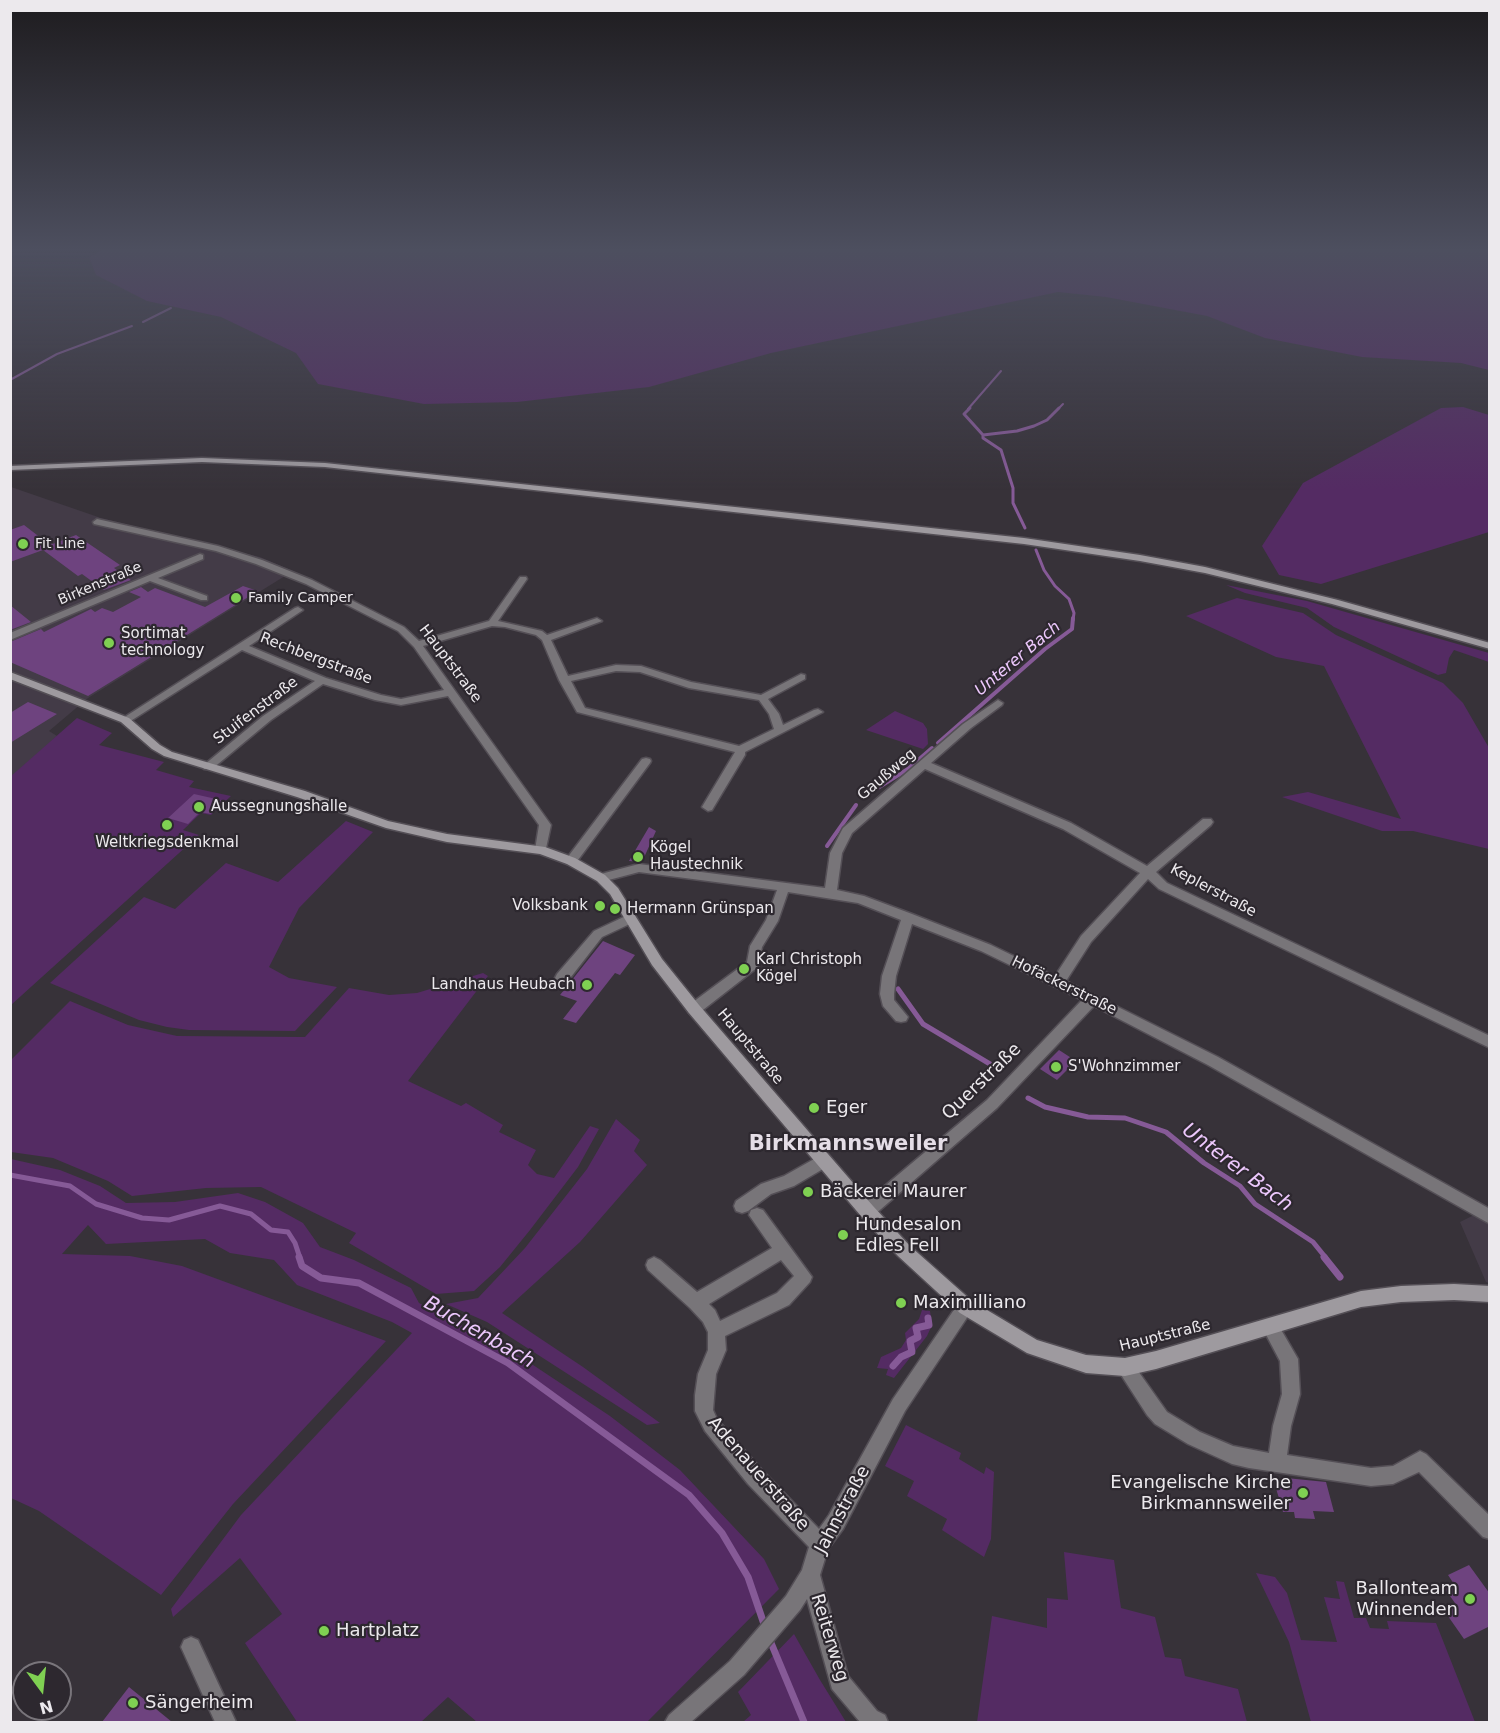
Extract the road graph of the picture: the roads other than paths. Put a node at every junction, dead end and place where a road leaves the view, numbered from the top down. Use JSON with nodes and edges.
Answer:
{"nodes":[{"id":1,"x":10,"y":468,"type":"edge"},
{"id":2,"x":97,"y":522,"type":"dead end"},
{"id":3,"x":200,"y":557,"type":"dead end"},
{"id":4,"x":149,"y":578,"type":"junction"},
{"id":5,"x":523,"y":579,"type":"dead end"},
{"id":6,"x":204,"y":598,"type":"dead end"},
{"id":7,"x":298,"y":610,"type":"dead end"},
{"id":8,"x":597,"y":621,"type":"dead end"},
{"id":9,"x":492,"y":623,"type":"junction"},
{"id":10,"x":10,"y":637,"type":"edge"},
{"id":11,"x":546,"y":639,"type":"junction"},
{"id":12,"x":417,"y":645,"type":"junction"},
{"id":13,"x":241,"y":646,"type":"junction"},
{"id":14,"x":1490,"y":646,"type":"edge"},
{"id":15,"x":10,"y":675,"type":"edge"},
{"id":16,"x":801,"y":677,"type":"dead end"},
{"id":17,"x":322,"y":680,"type":"junction"},
{"id":18,"x":564,"y":680,"type":"junction"},
{"id":19,"x":451,"y":692,"type":"junction"},
{"id":20,"x":762,"y":698,"type":"junction"},
{"id":21,"x":998,"y":703,"type":"dead end"},
{"id":22,"x":818,"y":712,"type":"dead end"},
{"id":23,"x":125,"y":720,"type":"junction"},
{"id":24,"x":780,"y":730,"type":"junction"},
{"id":25,"x":740,"y":750,"type":"junction"},
{"id":26,"x":646,"y":761,"type":"dead end"},
{"id":27,"x":923,"y":764,"type":"junction"},
{"id":28,"x":208,"y":766,"type":"junction"},
{"id":29,"x":708,"y":807,"type":"dead end"},
{"id":30,"x":1207,"y":822,"type":"dead end"},
{"id":31,"x":541,"y":850,"type":"junction"},
{"id":32,"x":571,"y":861,"type":"junction"},
{"id":33,"x":1148,"y":872,"type":"junction"},
{"id":34,"x":601,"y":878,"type":"junction"},
{"id":35,"x":784,"y":887,"type":"junction"},
{"id":36,"x":830,"y":893,"type":"junction"},
{"id":37,"x":908,"y":917,"type":"junction"},
{"id":38,"x":630,"y":919,"type":"junction"},
{"id":39,"x":562,"y":978,"type":"dead end"},
{"id":40,"x":1058,"y":982,"type":"junction"},
{"id":41,"x":1092,"y":999,"type":"junction"},
{"id":42,"x":694,"y":1009,"type":"junction"},
{"id":43,"x":901,"y":1017,"type":"dead end"},
{"id":44,"x":1490,"y":1043,"type":"edge"},
{"id":45,"x":824,"y":1161,"type":"junction"},
{"id":46,"x":742,"y":1206,"type":"dead end"},
{"id":47,"x":867,"y":1211,"type":"junction"},
{"id":48,"x":757,"y":1215,"type":"dead end"},
{"id":49,"x":1490,"y":1216,"type":"edge"},
{"id":50,"x":783,"y":1250,"type":"junction"},
{"id":51,"x":654,"y":1265,"type":"dead end"},
{"id":52,"x":1490,"y":1294,"type":"edge"},
{"id":53,"x":696,"y":1302,"type":"junction"},
{"id":54,"x":966,"y":1306,"type":"junction"},
{"id":55,"x":1270,"y":1327,"type":"junction"},
{"id":56,"x":716,"y":1331,"type":"junction"},
{"id":57,"x":1125,"y":1367,"type":"junction"},
{"id":58,"x":1277,"y":1463,"type":"junction"},
{"id":59,"x":1490,"y":1530,"type":"edge"},
{"id":60,"x":820,"y":1544,"type":"junction"},
{"id":61,"x":810,"y":1575,"type":"junction"},
{"id":62,"x":190,"y":1647,"type":"dead end"},
{"id":63,"x":226,"y":1722,"type":"edge"},
{"id":64,"x":676,"y":1722,"type":"edge"},
{"id":65,"x":878,"y":1722,"type":"edge"}],
"edges":[{"from":1,"to":14,"type":"main road"},
{"from":2,"to":12,"type":"street","name":"Hauptstraße"},
{"from":3,"to":4,"type":"street","name":"Birkenstraße"},
{"from":4,"to":6,"type":"street"},
{"from":4,"to":10,"type":"street","name":"Birkenstraße"},
{"from":5,"to":9,"type":"street"},
{"from":7,"to":13,"type":"street"},
{"from":8,"to":11,"type":"street"},
{"from":9,"to":11,"type":"street"},
{"from":9,"to":12,"type":"street"},
{"from":11,"to":18,"type":"street"},
{"from":12,"to":19,"type":"street","name":"Hauptstraße"},
{"from":13,"to":17,"type":"street","name":"Rechbergstraße"},
{"from":13,"to":23,"type":"street"},
{"from":15,"to":23,"type":"main road"},
{"from":16,"to":20,"type":"street"},
{"from":17,"to":19,"type":"street","name":"Rechbergstraße"},
{"from":17,"to":28,"type":"street","name":"Stuifenstraße"},
{"from":18,"to":20,"type":"street"},
{"from":18,"to":25,"type":"street"},
{"from":19,"to":31,"type":"street","name":"Hauptstraße"},
{"from":20,"to":24,"type":"street"},
{"from":21,"to":27,"type":"street","name":"Gaußweg"},
{"from":22,"to":24,"type":"street"},
{"from":23,"to":28,"type":"main road"},
{"from":24,"to":25,"type":"street"},
{"from":25,"to":29,"type":"street"},
{"from":26,"to":32,"type":"street"},
{"from":27,"to":33,"type":"street","name":"Keplerstraße"},
{"from":27,"to":36,"type":"street","name":"Gaußweg"},
{"from":28,"to":31,"type":"main road"},
{"from":30,"to":33,"type":"street"},
{"from":31,"to":32,"type":"main road","name":"Hauptstraße"},
{"from":32,"to":34,"type":"main road","name":"Hauptstraße"},
{"from":33,"to":40,"type":"street"},
{"from":33,"to":44,"type":"street","name":"Keplerstraße"},
{"from":34,"to":35,"type":"street","name":"Hofäckerstraße"},
{"from":34,"to":38,"type":"main road","name":"Hauptstraße"},
{"from":35,"to":36,"type":"street","name":"Hofäckerstraße"},
{"from":35,"to":42,"type":"street"},
{"from":36,"to":37,"type":"street","name":"Hofäckerstraße"},
{"from":37,"to":40,"type":"street","name":"Hofäckerstraße"},
{"from":37,"to":43,"type":"street"},
{"from":38,"to":39,"type":"street"},
{"from":38,"to":42,"type":"main road","name":"Hauptstraße"},
{"from":40,"to":41,"type":"street","name":"Hofäckerstraße"},
{"from":41,"to":47,"type":"street","name":"Querstraße"},
{"from":41,"to":49,"type":"street","name":"Hofäckerstraße"},
{"from":42,"to":45,"type":"main road","name":"Hauptstraße"},
{"from":45,"to":46,"type":"street"},
{"from":45,"to":47,"type":"main road","name":"Hauptstraße"},
{"from":47,"to":54,"type":"main road","name":"Hauptstraße"},
{"from":48,"to":50,"type":"street"},
{"from":50,"to":53,"type":"street"},
{"from":50,"to":56,"type":"street"},
{"from":51,"to":53,"type":"street"},
{"from":52,"to":55,"type":"main road","name":"Hauptstraße"},
{"from":53,"to":56,"type":"street"},
{"from":54,"to":57,"type":"main road","name":"Hauptstraße"},
{"from":54,"to":60,"type":"street","name":"Jahnstraße"},
{"from":55,"to":57,"type":"main road","name":"Hauptstraße"},
{"from":55,"to":58,"type":"street"},
{"from":56,"to":60,"type":"street","name":"Adenauerstraße"},
{"from":57,"to":58,"type":"street"},
{"from":58,"to":59,"type":"street"},
{"from":60,"to":61,"type":"street","name":"Jahnstraße"},
{"from":61,"to":64,"type":"street","name":"Jahnstraße"},
{"from":61,"to":65,"type":"street","name":"Reiterweg"},
{"from":62,"to":63,"type":"street"}]}
